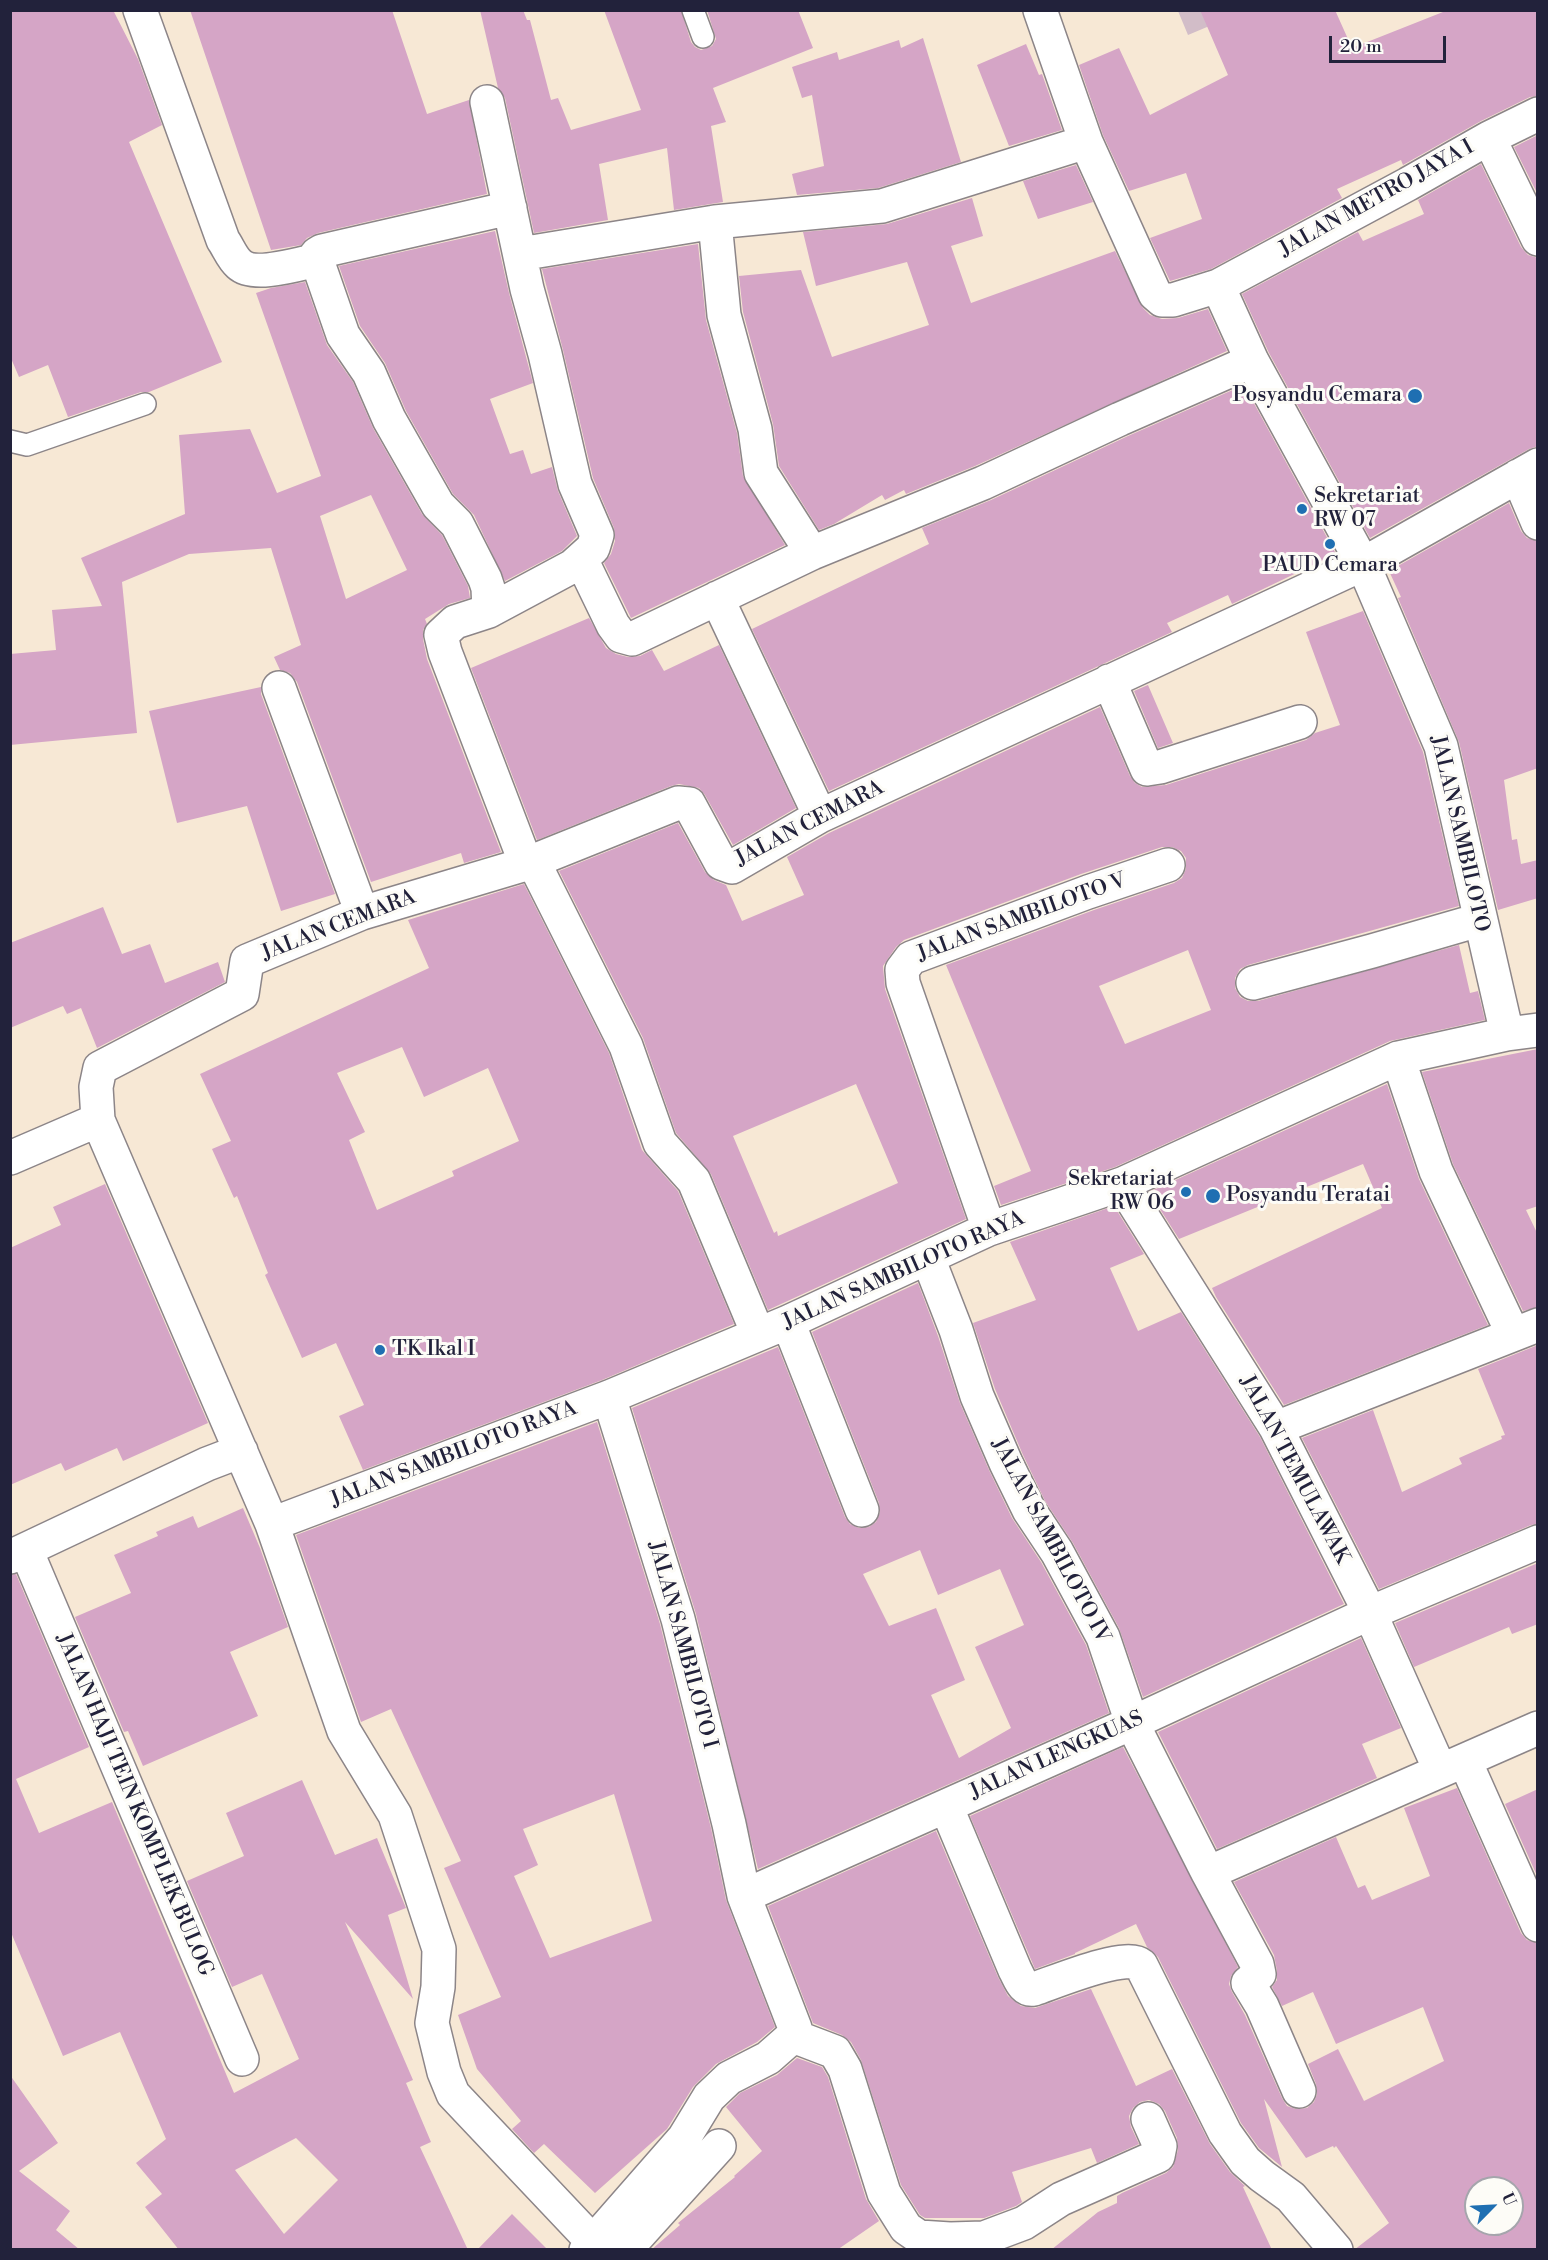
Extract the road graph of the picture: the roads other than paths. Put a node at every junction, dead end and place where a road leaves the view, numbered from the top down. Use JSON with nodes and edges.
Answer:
{"nodes":[{"id":1,"x":140,"y":10,"type":"edge"},
{"id":2,"x":693,"y":10,"type":"edge"},
{"id":3,"x":1040,"y":10,"type":"edge"},
{"id":4,"x":703,"y":37,"type":"dead end"},
{"id":5,"x":487,"y":102,"type":"dead end"},
{"id":6,"x":1538,"y":114,"type":"edge"},
{"id":7,"x":1489,"y":138,"type":"junction"},
{"id":8,"x":1086,"y":142,"type":"junction"},
{"id":9,"x":510,"y":208,"type":"junction"},
{"id":10,"x":715,"y":222,"type":"junction"},
{"id":11,"x":1538,"y":239,"type":"edge"},
{"id":12,"x":520,"y":254,"type":"junction"},
{"id":13,"x":317,"y":261,"type":"junction"},
{"id":14,"x":1218,"y":285,"type":"junction"},
{"id":15,"x":1252,"y":362,"type":"junction"},
{"id":16,"x":145,"y":404,"type":"dead end"},
{"id":17,"x":10,"y":441,"type":"edge"},
{"id":18,"x":1528,"y":471,"type":"edge"},
{"id":19,"x":1538,"y":523,"type":"edge"},
{"id":20,"x":812,"y":553,"type":"junction"},
{"id":21,"x":581,"y":559,"type":"junction"},
{"id":22,"x":1363,"y":564,"type":"junction"},
{"id":23,"x":717,"y":598,"type":"junction"},
{"id":24,"x":489,"y":611,"type":"junction"},
{"id":25,"x":1109,"y":681,"type":"junction"},
{"id":26,"x":279,"y":688,"type":"dead end"},
{"id":27,"x":1300,"y":722,"type":"dead end"},
{"id":28,"x":820,"y":816,"type":"junction"},
{"id":29,"x":529,"y":862,"type":"junction"},
{"id":30,"x":1168,"y":865,"type":"dead end"},
{"id":31,"x":362,"y":913,"type":"junction"},
{"id":32,"x":1479,"y":920,"type":"junction"},
{"id":33,"x":1253,"y":982,"type":"dead end"},
{"id":34,"x":1522,"y":1032,"type":"edge"},
{"id":35,"x":1398,"y":1058,"type":"junction"},
{"id":36,"x":98,"y":1120,"type":"junction"},
{"id":37,"x":10,"y":1158,"type":"edge"},
{"id":38,"x":1122,"y":1184,"type":"junction"},
{"id":39,"x":989,"y":1229,"type":"junction"},
{"id":40,"x":928,"y":1258,"type":"junction"},
{"id":41,"x":788,"y":1322,"type":"junction"},
{"id":42,"x":1525,"y":1329,"type":"edge"},
{"id":43,"x":758,"y":1334,"type":"junction"},
{"id":44,"x":609,"y":1397,"type":"junction"},
{"id":45,"x":1276,"y":1428,"type":"junction"},
{"id":46,"x":242,"y":1451,"type":"junction"},
{"id":47,"x":862,"y":1510,"type":"dead end"},
{"id":48,"x":272,"y":1524,"type":"junction"},
{"id":49,"x":1538,"y":1542,"type":"edge"},
{"id":50,"x":18,"y":1554,"type":"edge"},
{"id":51,"x":1370,"y":1613,"type":"junction"},
{"id":52,"x":1132,"y":1723,"type":"junction"},
{"id":53,"x":1538,"y":1728,"type":"edge"},
{"id":54,"x":1453,"y":1766,"type":"junction"},
{"id":55,"x":946,"y":1806,"type":"junction"},
{"id":56,"x":1208,"y":1873,"type":"junction"},
{"id":57,"x":744,"y":1896,"type":"junction"},
{"id":58,"x":1538,"y":1925,"type":"edge"},
{"id":59,"x":793,"y":2036,"type":"junction"},
{"id":60,"x":242,"y":2059,"type":"dead end"},
{"id":61,"x":1299,"y":2091,"type":"dead end"},
{"id":62,"x":1148,"y":2119,"type":"dead end"},
{"id":63,"x":718,"y":2146,"type":"dead end"},
{"id":64,"x":1038,"y":2224,"type":"dead end"},
{"id":65,"x":590,"y":2246,"type":"edge"},
{"id":66,"x":625,"y":2250,"type":"edge"},
{"id":67,"x":990,"y":2250,"type":"edge"},
{"id":68,"x":1336,"y":2250,"type":"edge"}],
"edges":[{"from":1,"to":13,"type":"street"},
{"from":2,"to":4,"type":"lane"},
{"from":3,"to":8,"type":"street","name":"JALAN METRO JAYA I"},
{"from":5,"to":9,"type":"street"},
{"from":6,"to":7,"type":"street","name":"JALAN METRO JAYA I"},
{"from":7,"to":11,"type":"street"},
{"from":7,"to":14,"type":"street","name":"JALAN METRO JAYA I"},
{"from":8,"to":10,"type":"street"},
{"from":8,"to":14,"type":"street","name":"JALAN METRO JAYA I"},
{"from":9,"to":12,"type":"street"},
{"from":9,"to":13,"type":"street"},
{"from":10,"to":12,"type":"street"},
{"from":10,"to":20,"type":"street"},
{"from":12,"to":21,"type":"street"},
{"from":13,"to":24,"type":"street"},
{"from":14,"to":15,"type":"street","name":"JALAN SAMBILOTO"},
{"from":15,"to":20,"type":"street"},
{"from":15,"to":22,"type":"street","name":"JALAN SAMBILOTO"},
{"from":16,"to":17,"type":"lane"},
{"from":18,"to":19,"type":"street"},
{"from":18,"to":22,"type":"street","name":"JALAN CEMARA"},
{"from":20,"to":23,"type":"street"},
{"from":21,"to":23,"type":"street"},
{"from":21,"to":24,"type":"street"},
{"from":22,"to":25,"type":"street","name":"JALAN CEMARA"},
{"from":22,"to":32,"type":"street","name":"JALAN SAMBILOTO"},
{"from":23,"to":28,"type":"street"},
{"from":24,"to":29,"type":"street"},
{"from":25,"to":27,"type":"street"},
{"from":25,"to":28,"type":"street","name":"JALAN CEMARA"},
{"from":26,"to":31,"type":"street"},
{"from":28,"to":29,"type":"street","name":"JALAN CEMARA"},
{"from":29,"to":31,"type":"street","name":"JALAN CEMARA"},
{"from":29,"to":43,"type":"street"},
{"from":30,"to":39,"type":"street","name":"JALAN SAMBILOTO V"},
{"from":31,"to":36,"type":"street","name":"JALAN CEMARA"},
{"from":32,"to":33,"type":"street"},
{"from":32,"to":34,"type":"street","name":"JALAN SAMBILOTO"},
{"from":34,"to":35,"type":"street","name":"JALAN SAMBILOTO RAYA"},
{"from":35,"to":38,"type":"street","name":"JALAN SAMBILOTO RAYA"},
{"from":35,"to":42,"type":"street"},
{"from":36,"to":37,"type":"street"},
{"from":36,"to":46,"type":"street"},
{"from":38,"to":39,"type":"street","name":"JALAN SAMBILOTO RAYA"},
{"from":38,"to":45,"type":"street","name":"JALAN TEMULAWAK"},
{"from":39,"to":40,"type":"street","name":"JALAN SAMBILOTO RAYA"},
{"from":40,"to":41,"type":"street","name":"JALAN SAMBILOTO RAYA"},
{"from":40,"to":52,"type":"street","name":"JALAN SAMBILOTO IV"},
{"from":41,"to":43,"type":"street","name":"JALAN SAMBILOTO RAYA"},
{"from":41,"to":47,"type":"street"},
{"from":42,"to":45,"type":"street"},
{"from":43,"to":44,"type":"street","name":"JALAN SAMBILOTO RAYA"},
{"from":44,"to":48,"type":"street","name":"JALAN SAMBILOTO RAYA"},
{"from":44,"to":57,"type":"street","name":"JALAN SAMBILOTO I"},
{"from":45,"to":51,"type":"street","name":"JALAN TEMULAWAK"},
{"from":46,"to":48,"type":"street"},
{"from":46,"to":50,"type":"street"},
{"from":48,"to":65,"type":"street"},
{"from":49,"to":51,"type":"street","name":"JALAN LENGKUAS"},
{"from":50,"to":60,"type":"street","name":"JALAN HAJI TEIN KOMPLEK BULOG"},
{"from":51,"to":52,"type":"street","name":"JALAN LENGKUAS"},
{"from":51,"to":54,"type":"street","name":"JALAN TEMULAWAK"},
{"from":52,"to":55,"type":"street","name":"JALAN LENGKUAS"},
{"from":52,"to":56,"type":"street","name":"JALAN SAMBILOTO IV"},
{"from":53,"to":54,"type":"street"},
{"from":54,"to":56,"type":"street"},
{"from":54,"to":58,"type":"street","name":"JALAN TEMULAWAK"},
{"from":55,"to":57,"type":"street","name":"JALAN LENGKUAS"},
{"from":55,"to":68,"type":"street"},
{"from":56,"to":61,"type":"street","name":"JALAN SAMBILOTO IV"},
{"from":57,"to":59,"type":"street","name":"JALAN SAMBILOTO I"},
{"from":59,"to":62,"type":"street"},
{"from":59,"to":65,"type":"street"},
{"from":63,"to":66,"type":"street"},
{"from":64,"to":67,"type":"street"}]}
